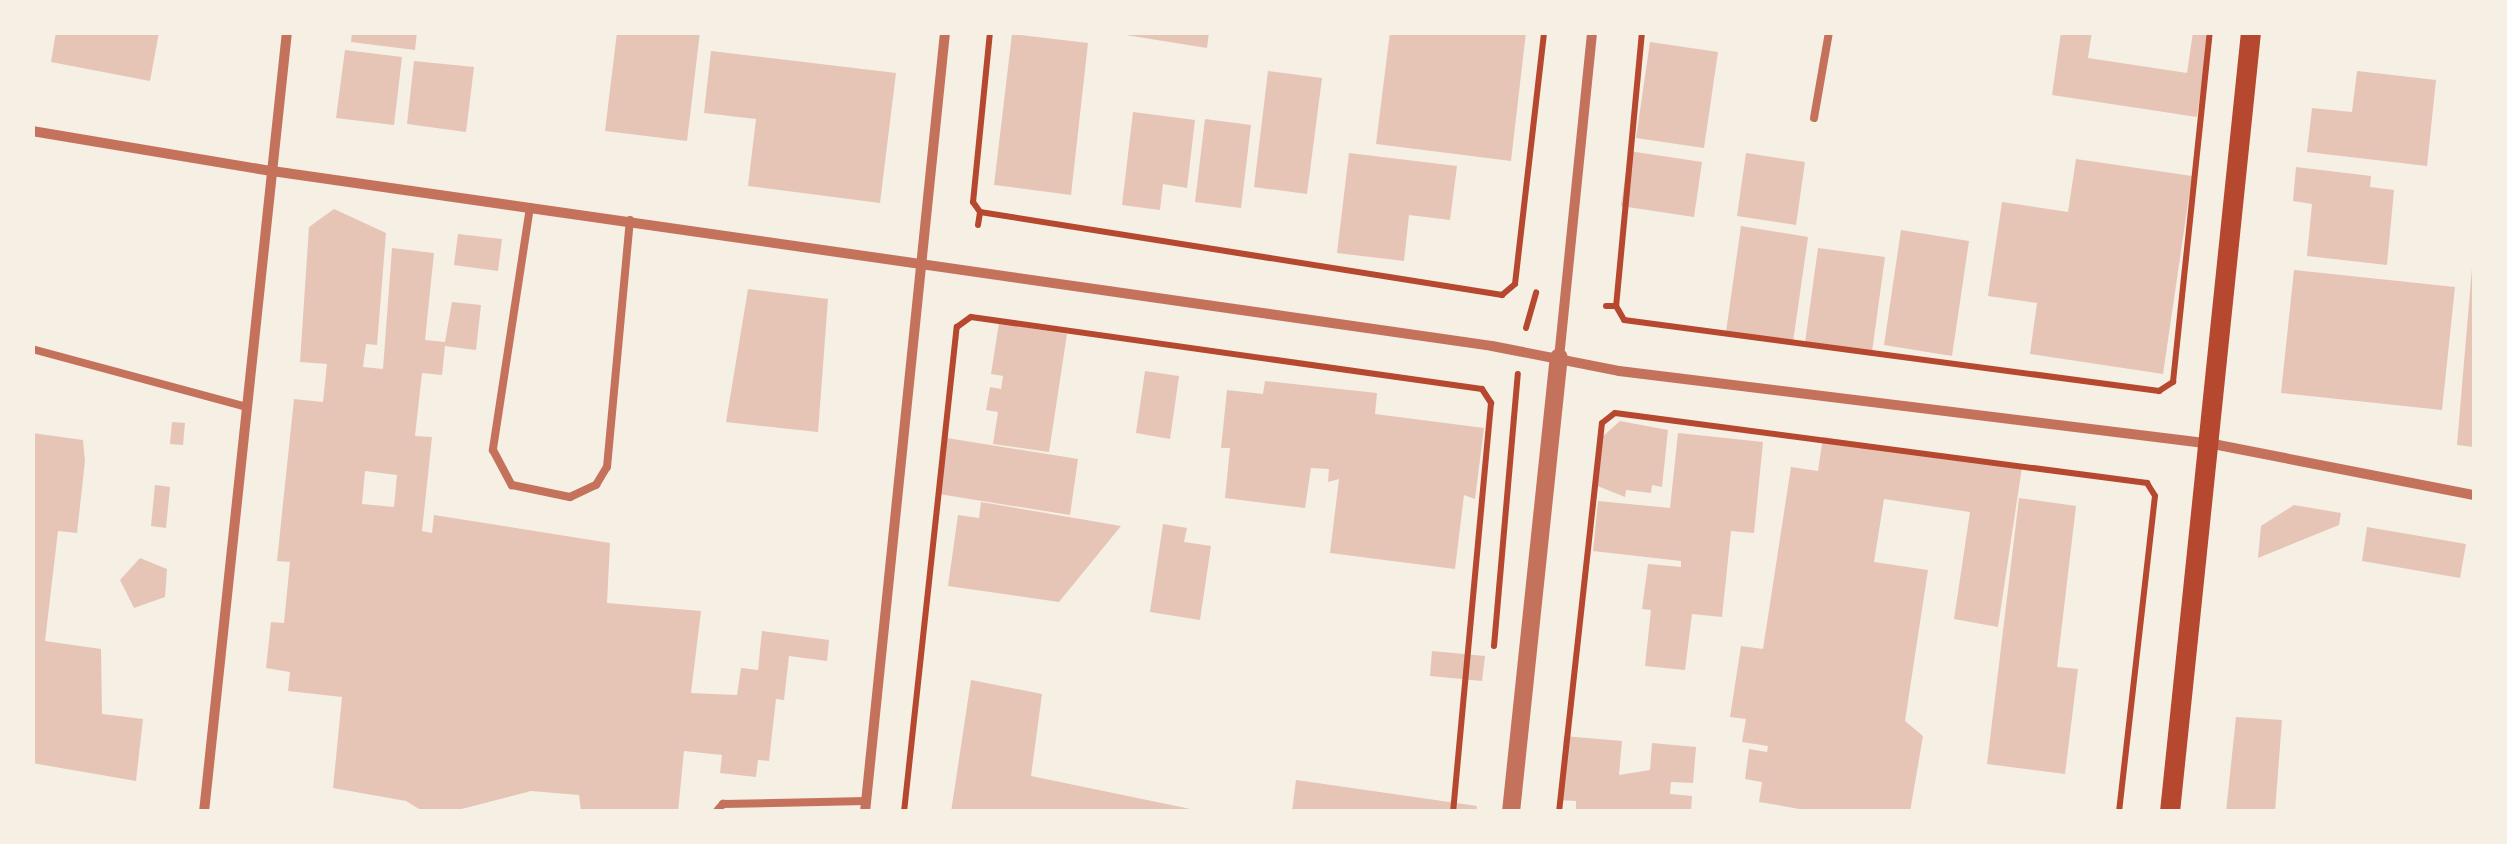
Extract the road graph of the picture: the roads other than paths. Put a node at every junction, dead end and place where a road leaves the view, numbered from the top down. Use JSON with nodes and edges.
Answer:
{"nodes":[{"id":1,"x":286,"y":32,"type":"edge"},
{"id":2,"x":945,"y":32,"type":"edge"},
{"id":3,"x":1592,"y":32,"type":"edge"},
{"id":4,"x":1829,"y":32,"type":"edge"},
{"id":5,"x":2251,"y":32,"type":"edge"},
{"id":6,"x":1814,"y":118,"type":"dead end"},
{"id":7,"x":32,"y":131,"type":"edge"},
{"id":8,"x":272,"y":172,"type":"junction"},
{"id":9,"x":530,"y":207,"type":"junction"},
{"id":10,"x":630,"y":220,"type":"junction"},
{"id":11,"x":922,"y":260,"type":"junction"},
{"id":12,"x":32,"y":349,"type":"edge"},
{"id":13,"x":1559,"y":358,"type":"junction"},
{"id":14,"x":247,"y":408,"type":"junction"},
{"id":15,"x":2213,"y":444,"type":"junction"},
{"id":16,"x":2474,"y":495,"type":"edge"},
{"id":17,"x":865,"y":806,"type":"edge"},
{"id":18,"x":204,"y":812,"type":"edge"},
{"id":19,"x":716,"y":812,"type":"edge"},
{"id":20,"x":1511,"y":812,"type":"edge"},
{"id":21,"x":2170,"y":812,"type":"edge"}],
"edges":[{"from":1,"to":8,"type":"street"},
{"from":2,"to":11,"type":"street"},
{"from":3,"to":13,"type":"street"},
{"from":4,"to":6,"type":"lane"},
{"from":5,"to":15,"type":"main road"},
{"from":7,"to":8,"type":"street"},
{"from":8,"to":9,"type":"street"},
{"from":8,"to":14,"type":"street"},
{"from":9,"to":10,"type":"street"},
{"from":9,"to":10,"type":"lane"},
{"from":10,"to":11,"type":"street"},
{"from":11,"to":13,"type":"street"},
{"from":11,"to":17,"type":"street"},
{"from":12,"to":14,"type":"lane"},
{"from":13,"to":15,"type":"street"},
{"from":13,"to":20,"type":"street"},
{"from":14,"to":18,"type":"street"},
{"from":15,"to":16,"type":"street"},
{"from":15,"to":21,"type":"main road"},
{"from":17,"to":19,"type":"lane"}]}
